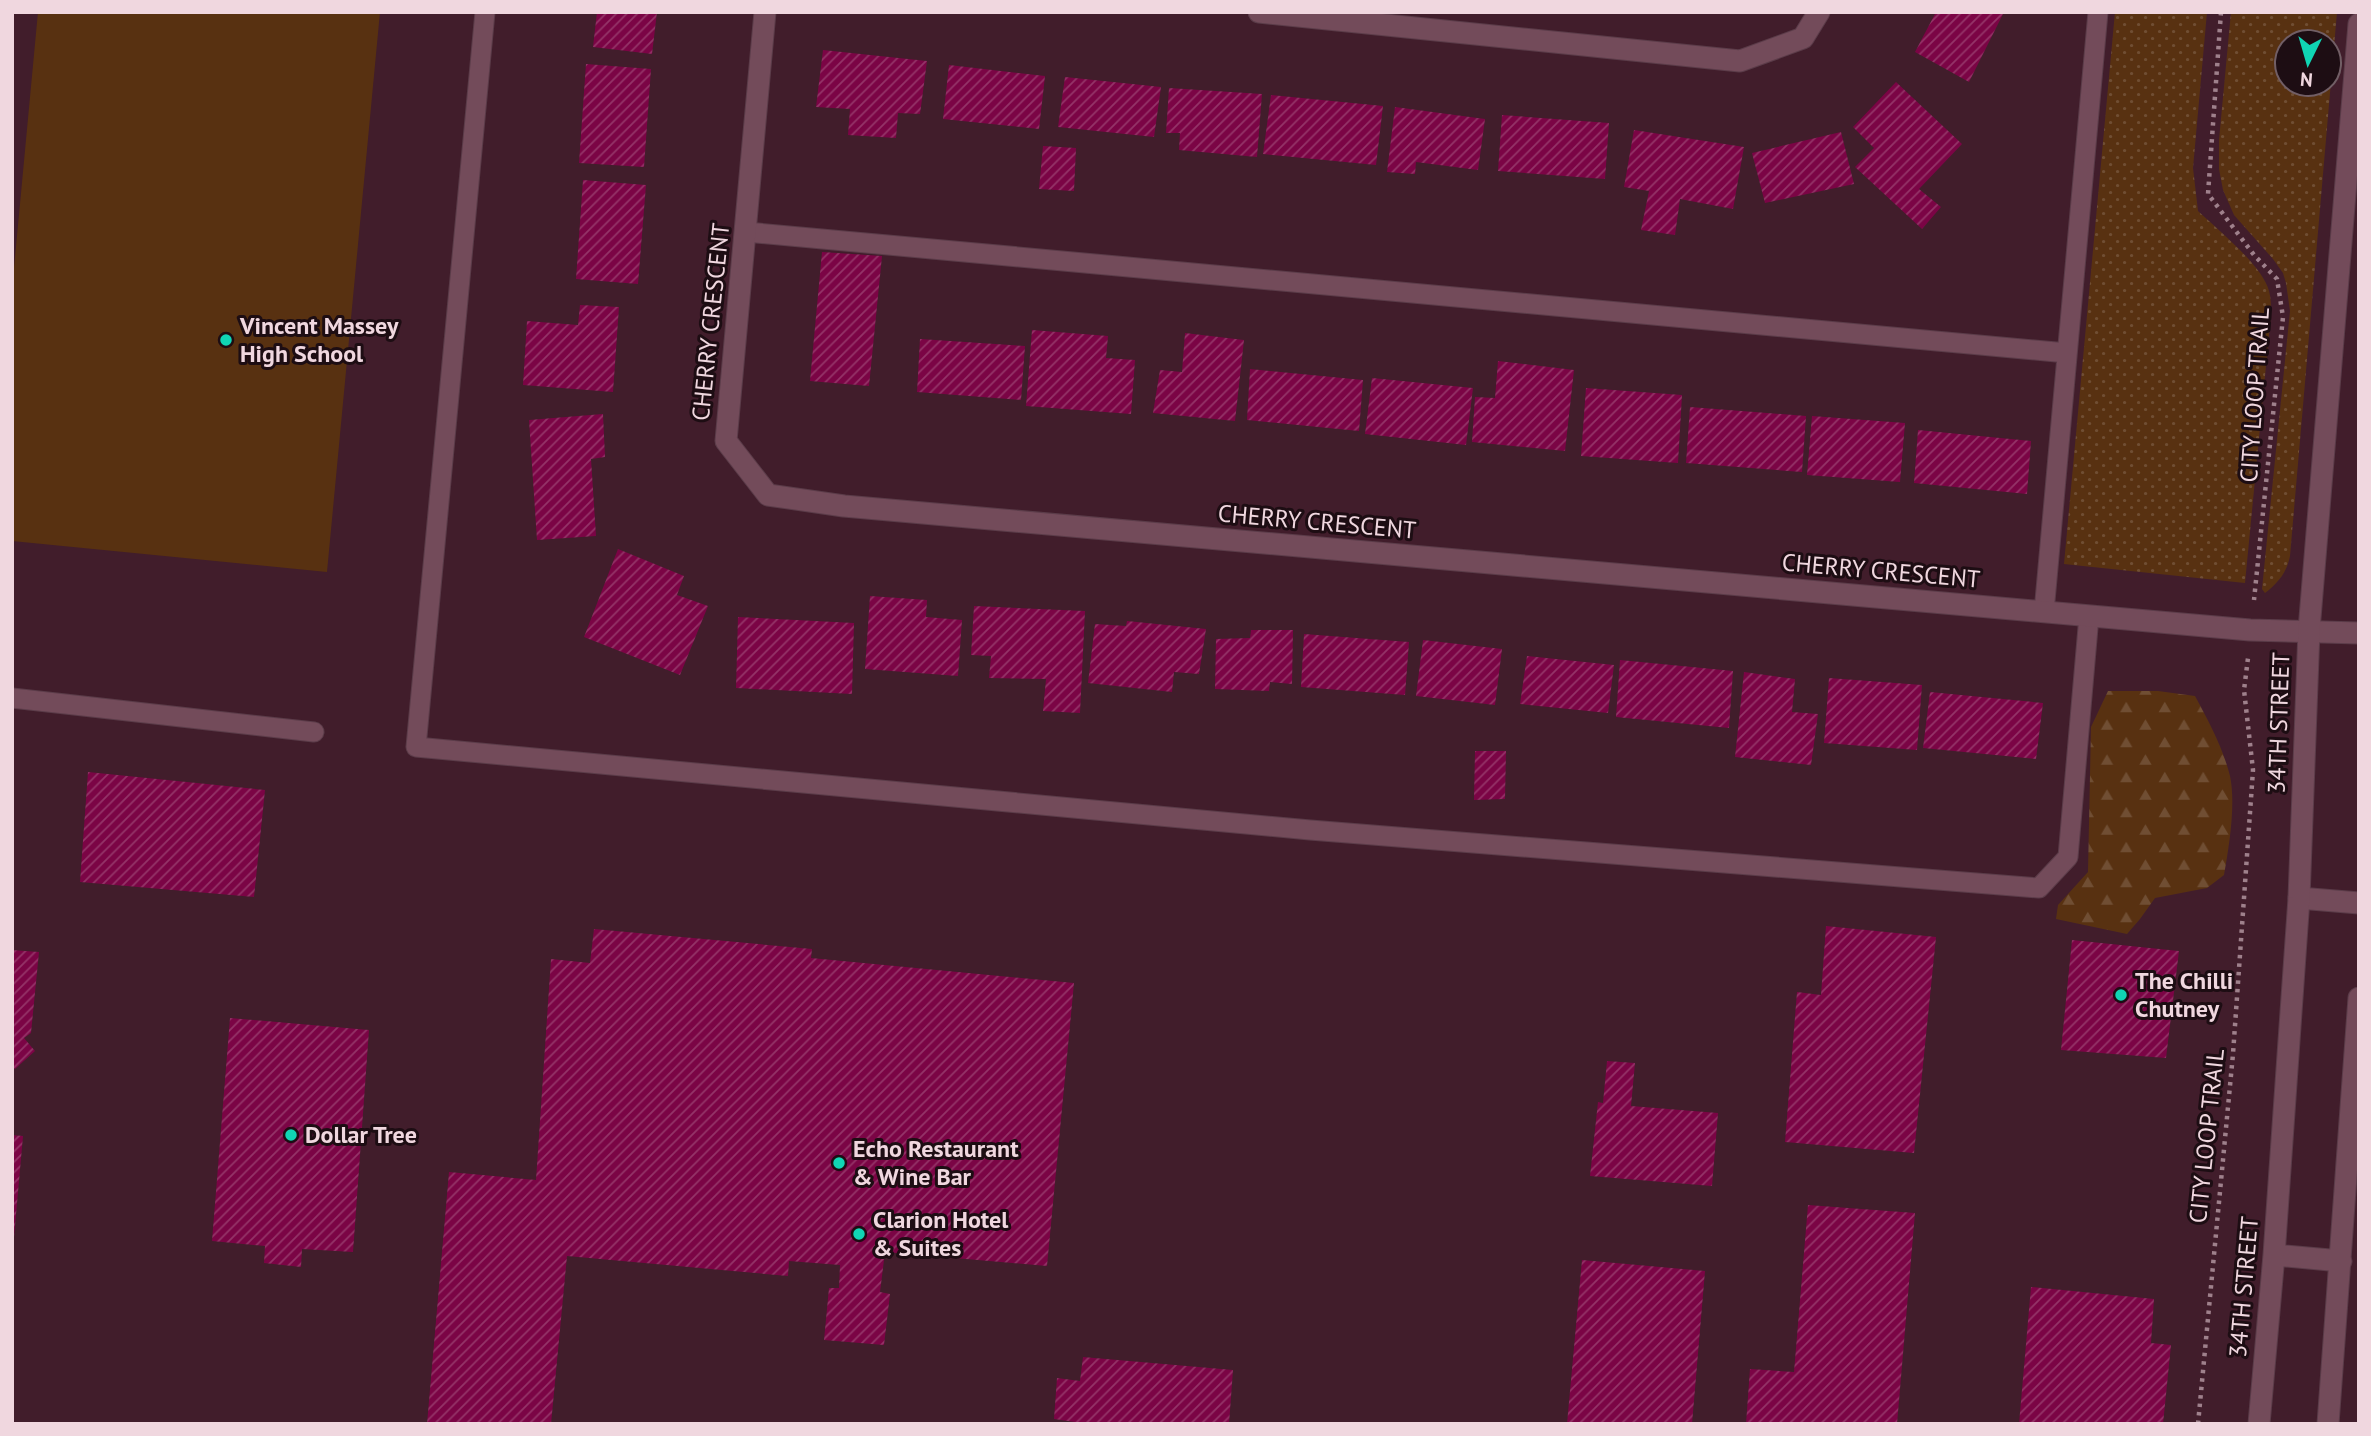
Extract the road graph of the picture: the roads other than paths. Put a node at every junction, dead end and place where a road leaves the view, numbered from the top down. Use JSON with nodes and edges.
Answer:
{"nodes":[{"id":1,"x":485,"y":12,"type":"edge"},
{"id":2,"x":765,"y":12,"type":"edge"},
{"id":3,"x":1258,"y":12,"type":"edge"},
{"id":4,"x":1819,"y":12,"type":"edge"},
{"id":5,"x":2098,"y":12,"type":"edge"},
{"id":6,"x":2359,"y":24,"type":"edge"},
{"id":7,"x":746,"y":232,"type":"junction"},
{"id":8,"x":2067,"y":352,"type":"junction"},
{"id":9,"x":2044,"y":612,"type":"junction"},
{"id":10,"x":2090,"y":616,"type":"junction"},
{"id":11,"x":2309,"y":630,"type":"junction"},
{"id":12,"x":2359,"y":633,"type":"edge"},
{"id":13,"x":12,"y":698,"type":"edge"},
{"id":14,"x":314,"y":732,"type":"dead end"},
{"id":15,"x":2299,"y":898,"type":"junction"},
{"id":16,"x":2359,"y":904,"type":"edge"},
{"id":17,"x":2359,"y":998,"type":"edge"},
{"id":18,"x":2274,"y":1255,"type":"junction"},
{"id":19,"x":2341,"y":1261,"type":"junction"},
{"id":20,"x":2259,"y":1424,"type":"edge"},
{"id":21,"x":2328,"y":1424,"type":"edge"}],
"edges":[{"from":1,"to":10,"type":"lane"},
{"from":2,"to":7,"type":"street","name":"CHERRY CRESCENT"},
{"from":3,"to":4,"type":"street"},
{"from":5,"to":8,"type":"lane"},
{"from":6,"to":11,"type":"street","name":"34TH STREET"},
{"from":7,"to":8,"type":"lane"},
{"from":7,"to":9,"type":"street","name":"CHERRY CRESCENT"},
{"from":8,"to":9,"type":"lane"},
{"from":9,"to":10,"type":"street","name":"CHERRY CRESCENT"},
{"from":10,"to":11,"type":"street","name":"CHERRY CRESCENT"},
{"from":11,"to":12,"type":"street","name":"CHERRY CRESCENT"},
{"from":11,"to":15,"type":"street","name":"34TH STREET"},
{"from":13,"to":14,"type":"lane"},
{"from":15,"to":16,"type":"street"},
{"from":15,"to":18,"type":"street","name":"34TH STREET"},
{"from":17,"to":19,"type":"street"},
{"from":18,"to":19,"type":"street"},
{"from":18,"to":20,"type":"street","name":"34TH STREET"},
{"from":19,"to":21,"type":"street"}]}
